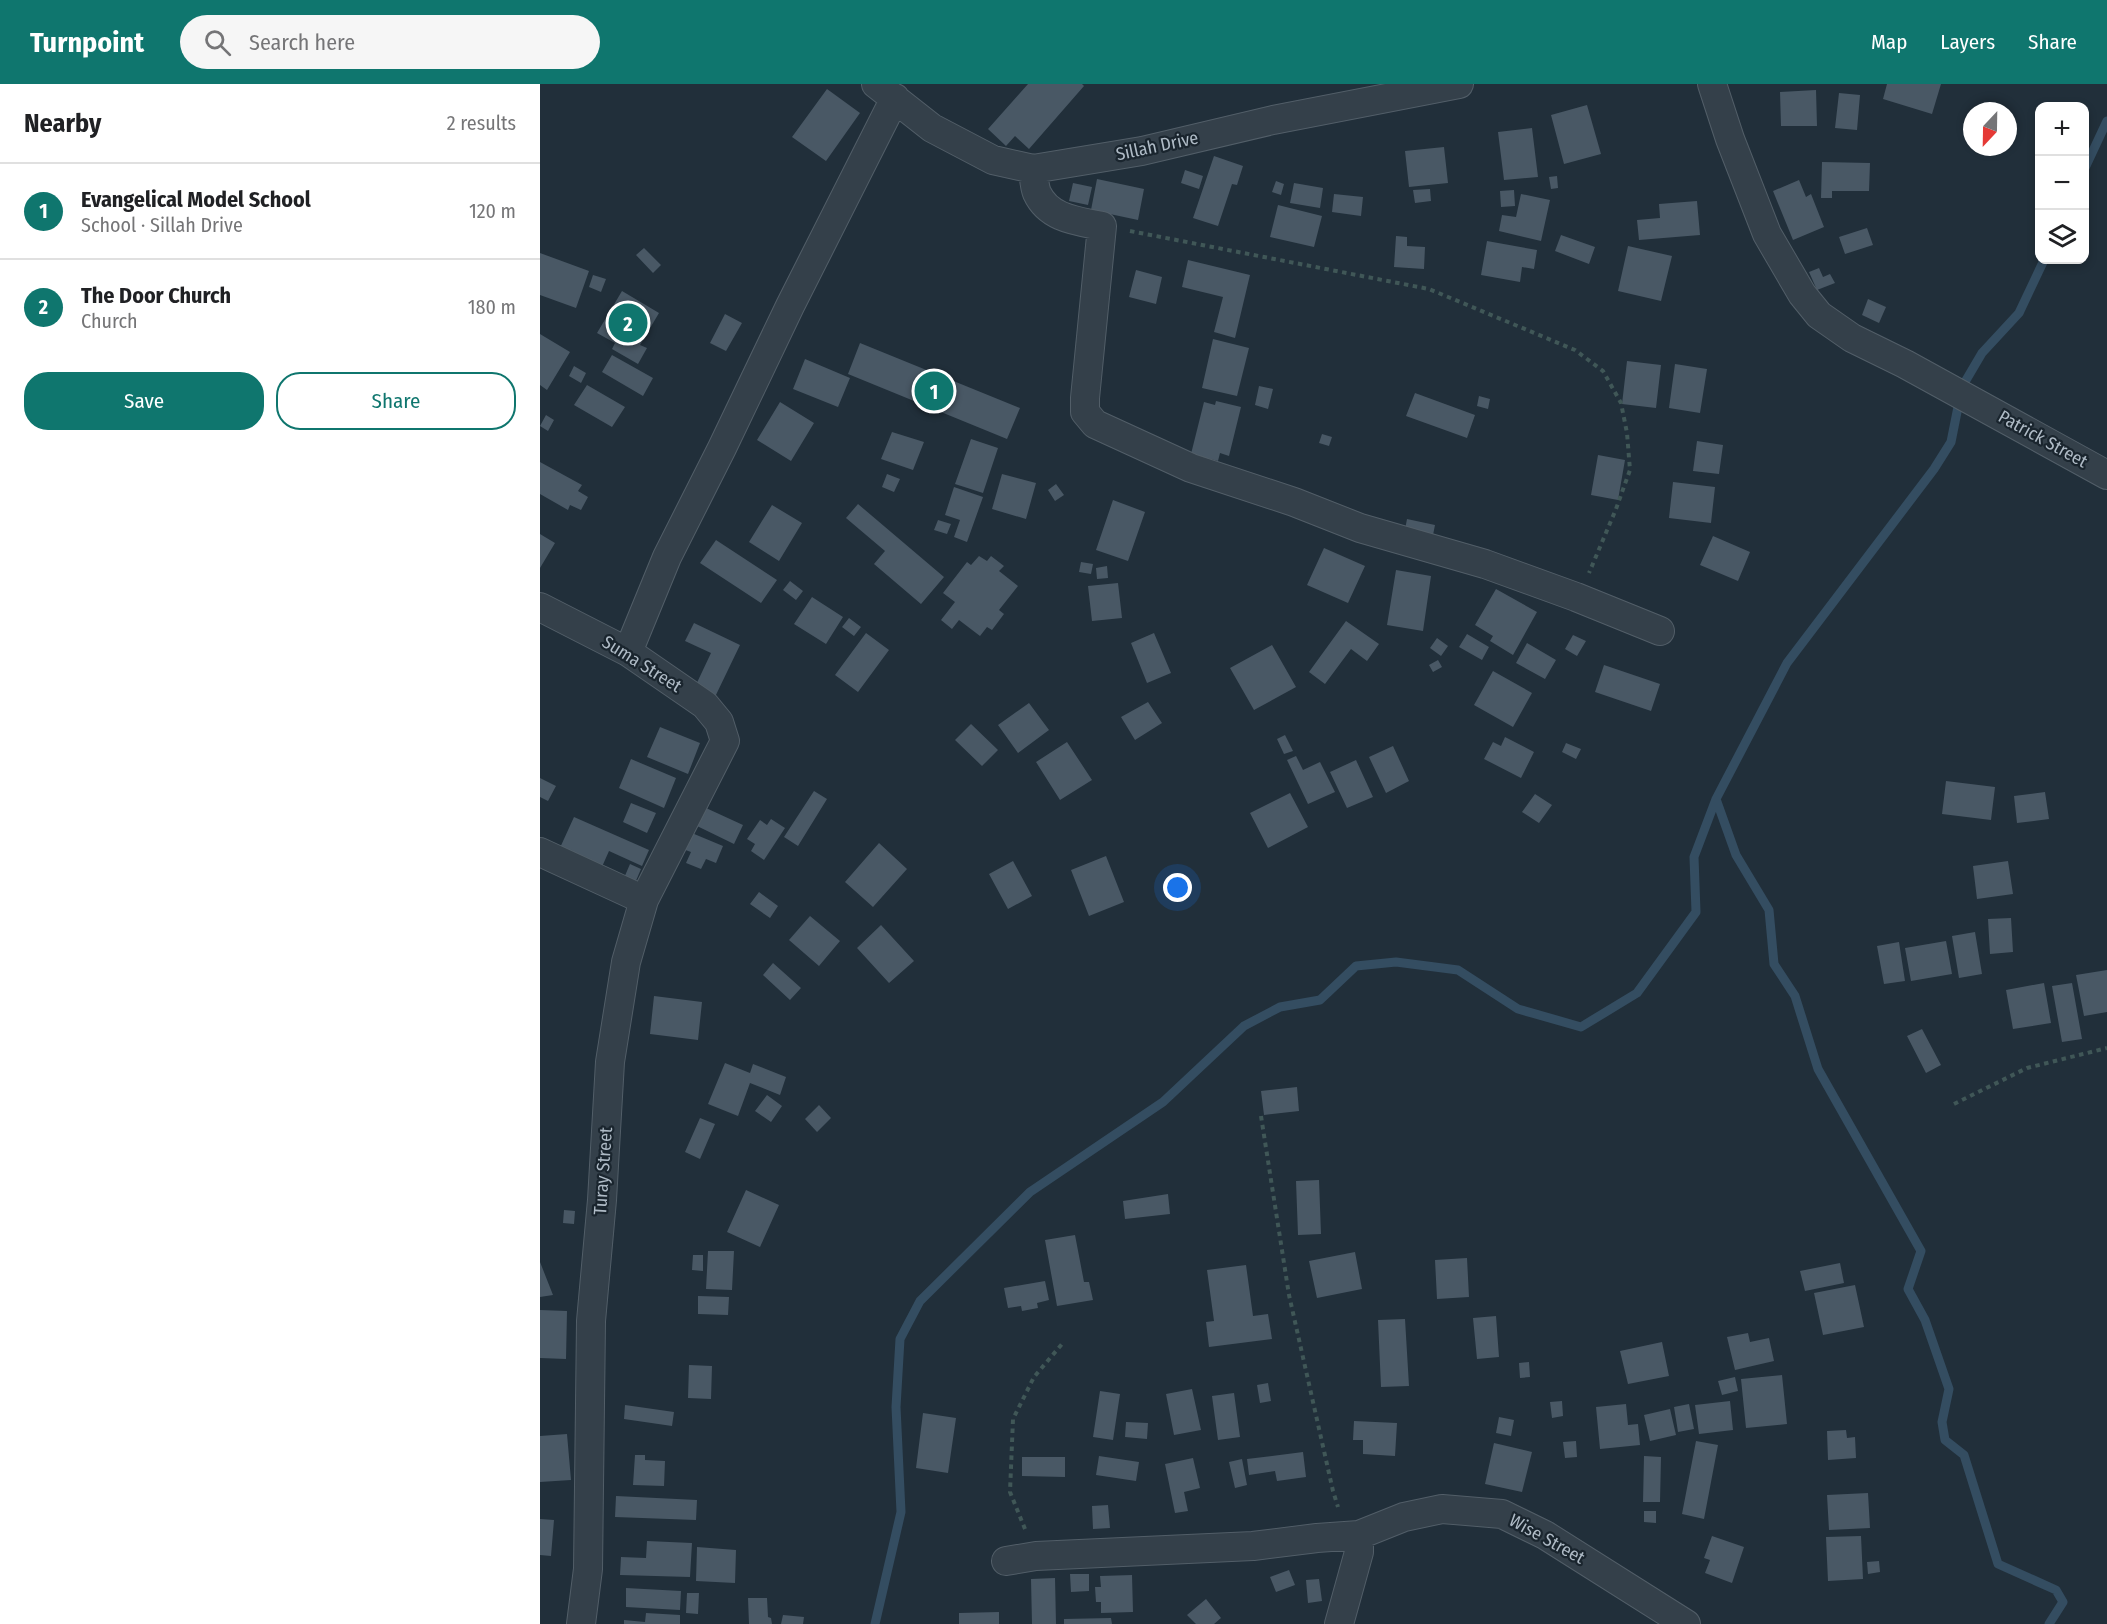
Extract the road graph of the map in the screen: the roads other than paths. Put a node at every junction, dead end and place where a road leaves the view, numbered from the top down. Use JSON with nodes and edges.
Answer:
{"nodes":[{"id":1,"x":1459,"y":84,"type":"edge"},
{"id":2,"x":1712,"y":84,"type":"edge"},
{"id":3,"x":885,"y":91,"type":"edge"},
{"id":4,"x":1034,"y":169,"type":"junction"},
{"id":5,"x":2107,"y":475,"type":"edge"},
{"id":6,"x":540,"y":607,"type":"edge"},
{"id":7,"x":1660,"y":631,"type":"dead end"},
{"id":8,"x":628,"y":652,"type":"junction"},
{"id":9,"x":725,"y":741,"type":"joint"},
{"id":10,"x":540,"y":852,"type":"edge"},
{"id":11,"x":644,"y":900,"type":"junction"},
{"id":12,"x":1359,"y":1535,"type":"junction"},
{"id":13,"x":1006,"y":1561,"type":"dead end"},
{"id":14,"x":581,"y":1624,"type":"edge"},
{"id":15,"x":1340,"y":1624,"type":"edge"},
{"id":16,"x":1686,"y":1624,"type":"edge"}],
"edges":[{"from":1,"to":4,"type":"street","name":"Sillah Drive"},
{"from":2,"to":5,"type":"street","name":"Patrick Street"},
{"from":3,"to":4,"type":"street","name":"Sillah Drive"},
{"from":3,"to":8,"type":"street"},
{"from":4,"to":7,"type":"street"},
{"from":6,"to":8,"type":"street","name":"Suma Street"},
{"from":8,"to":9,"type":"street","name":"Suma Street"},
{"from":9,"to":11,"type":"street","name":"Turay Street"},
{"from":10,"to":11,"type":"street"},
{"from":11,"to":14,"type":"street","name":"Turay Street"},
{"from":12,"to":13,"type":"street","name":"Wise Street"},
{"from":12,"to":15,"type":"street"},
{"from":12,"to":16,"type":"street","name":"Wise Street"}]}
